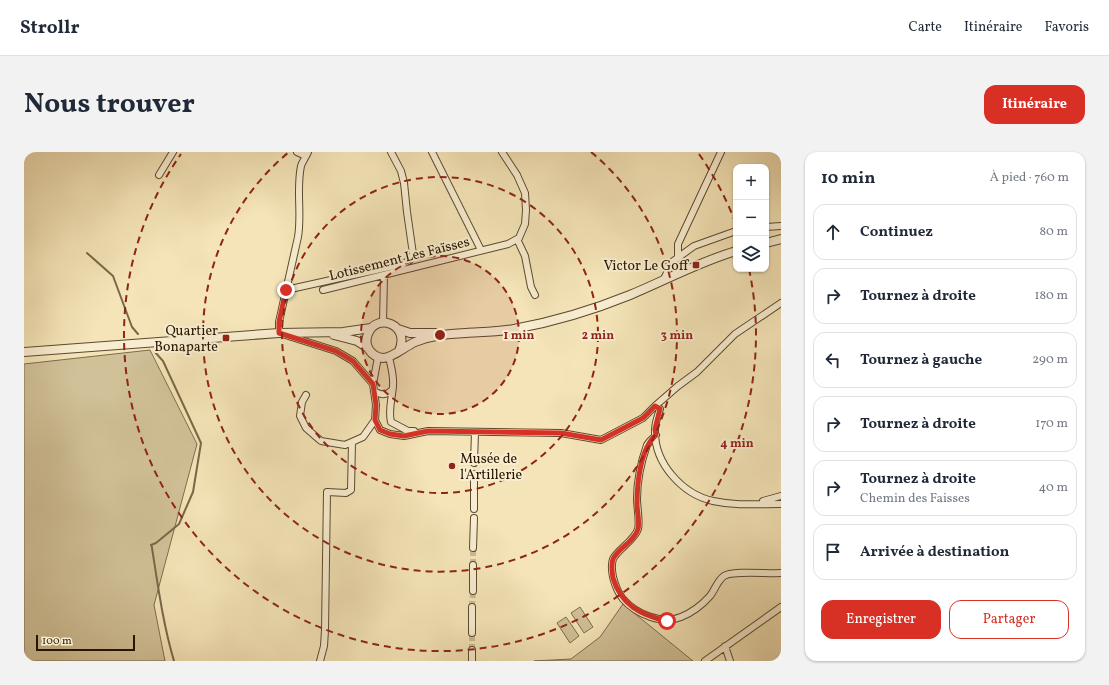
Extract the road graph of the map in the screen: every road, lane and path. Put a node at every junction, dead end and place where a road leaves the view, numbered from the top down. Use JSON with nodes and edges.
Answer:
{"nodes":[{"id":1,"x":173,"y":152,"type":"edge"},
{"id":2,"x":297,"y":152,"type":"edge"},
{"id":3,"x":391,"y":152,"type":"edge"},
{"id":4,"x":432,"y":152,"type":"edge"},
{"id":5,"x":502,"y":152,"type":"edge"},
{"id":6,"x":721,"y":152,"type":"edge"},
{"id":7,"x":307,"y":154,"type":"edge"},
{"id":8,"x":160,"y":175,"type":"dead end"},
{"id":9,"x":781,"y":226,"type":"edge"},
{"id":10,"x":769,"y":227,"type":"edge"},
{"id":11,"x":733,"y":232,"type":"edge"},
{"id":12,"x":518,"y":239,"type":"junction"},
{"id":13,"x":780,"y":240,"type":"edge"},
{"id":14,"x":769,"y":242,"type":"edge"},
{"id":15,"x":481,"y":250,"type":"junction"},
{"id":16,"x":733,"y":252,"type":"edge"},
{"id":17,"x":678,"y":258,"type":"junction"},
{"id":18,"x":384,"y":275,"type":"junction"},
{"id":19,"x":664,"y":279,"type":"junction"},
{"id":20,"x":286,"y":290,"type":"junction"},
{"id":21,"x":323,"y":290,"type":"dead end"},
{"id":22,"x":535,"y":295,"type":"dead end"},
{"id":23,"x":781,"y":303,"type":"edge"},
{"id":24,"x":383,"y":323,"type":"junction"},
{"id":25,"x":371,"y":328,"type":"junction"},
{"id":26,"x":398,"y":329,"type":"junction"},
{"id":27,"x":279,"y":333,"type":"junction"},
{"id":28,"x":314,"y":333,"type":"junction"},
{"id":29,"x":439,"y":334,"type":"junction"},
{"id":30,"x":368,"y":348,"type":"junction"},
{"id":31,"x":398,"y":351,"type":"junction"},
{"id":32,"x":24,"y":352,"type":"edge"},
{"id":33,"x":378,"y":357,"type":"junction"},
{"id":34,"x":389,"y":357,"type":"junction"},
{"id":35,"x":373,"y":384,"type":"junction"},
{"id":36,"x":392,"y":390,"type":"junction"},
{"id":37,"x":374,"y":391,"type":"junction"},
{"id":38,"x":306,"y":395,"type":"dead end"},
{"id":39,"x":655,"y":406,"type":"junction"},
{"id":40,"x":375,"y":420,"type":"junction"},
{"id":41,"x":428,"y":431,"type":"junction"},
{"id":42,"x":475,"y":432,"type":"junction"},
{"id":43,"x":656,"y":435,"type":"junction"},
{"id":44,"x":352,"y":442,"type":"junction"},
{"id":45,"x":474,"y":462,"type":"dead end"},
{"id":46,"x":474,"y":474,"type":"dead end"},
{"id":47,"x":781,"y":496,"type":"edge"},
{"id":48,"x":754,"y":504,"type":"junction"},
{"id":49,"x":781,"y":504,"type":"edge"},
{"id":50,"x":474,"y":509,"type":"dead end"},
{"id":51,"x":474,"y":518,"type":"dead end"},
{"id":52,"x":473,"y":548,"type":"tunnel mouth"},
{"id":53,"x":473,"y":565,"type":"tunnel mouth"},
{"id":54,"x":781,"y":573,"type":"edge"},
{"id":55,"x":472,"y":591,"type":"tunnel mouth"},
{"id":56,"x":472,"y":607,"type":"tunnel mouth"},
{"id":57,"x":781,"y":607,"type":"edge"},
{"id":58,"x":472,"y":634,"type":"tunnel mouth"},
{"id":59,"x":725,"y":646,"type":"junction"},
{"id":60,"x":472,"y":650,"type":"tunnel mouth"},
{"id":61,"x":320,"y":661,"type":"edge"},
{"id":62,"x":472,"y":661,"type":"edge"},
{"id":63,"x":705,"y":661,"type":"edge"},
{"id":64,"x":730,"y":661,"type":"edge"}],
"edges":[{"from":1,"to":8,"type":"street"},
{"from":2,"to":7,"type":"street"},
{"from":3,"to":20,"type":"street"},
{"from":4,"to":15,"type":"street","name":"Lotissement Les Faïsses"},
{"from":5,"to":12,"type":"street"},
{"from":6,"to":17,"type":"street"},
{"from":7,"to":20,"type":"street"},
{"from":9,"to":10,"type":"street"},
{"from":11,"to":17,"type":"street"},
{"from":12,"to":15,"type":"street","name":"Lotissement Les Faïsses"},
{"from":12,"to":22,"type":"street"},
{"from":13,"to":14,"type":"street"},
{"from":15,"to":18,"type":"street","name":"Lotissement Les Faïsses"},
{"from":16,"to":19,"type":"street"},
{"from":17,"to":19,"type":"street"},
{"from":18,"to":21,"type":"street","name":"Lotissement Les Faïsses"},
{"from":18,"to":24,"type":"street"},
{"from":19,"to":29,"type":"street"},
{"from":20,"to":27,"type":"street"},
{"from":23,"to":39,"type":"street"},
{"from":24,"to":25,"type":"street"},
{"from":24,"to":26,"type":"street"},
{"from":25,"to":28,"type":"street"},
{"from":25,"to":30,"type":"street"},
{"from":26,"to":29,"type":"street"},
{"from":26,"to":31,"type":"street"},
{"from":27,"to":28,"type":"street"},
{"from":27,"to":32,"type":"street"},
{"from":27,"to":35,"type":"street"},
{"from":28,"to":30,"type":"street"},
{"from":29,"to":31,"type":"street"},
{"from":30,"to":33,"type":"street"},
{"from":31,"to":34,"type":"street"},
{"from":33,"to":34,"type":"street"},
{"from":33,"to":35,"type":"street"},
{"from":34,"to":36,"type":"street"},
{"from":35,"to":37,"type":"street"},
{"from":36,"to":37,"type":"street"},
{"from":36,"to":41,"type":"street"},
{"from":37,"to":40,"type":"street"},
{"from":38,"to":44,"type":"street"},
{"from":39,"to":42,"type":"street"},
{"from":39,"to":43,"type":"street"},
{"from":40,"to":41,"type":"street"},
{"from":40,"to":44,"type":"street"},
{"from":41,"to":42,"type":"street"},
{"from":42,"to":45,"type":"street"},
{"from":43,"to":48,"type":"street"},
{"from":43,"to":54,"type":"street"},
{"from":44,"to":61,"type":"street"},
{"from":46,"to":50,"type":"street"},
{"from":47,"to":48,"type":"street"},
{"from":48,"to":49,"type":"street"},
{"from":51,"to":52,"type":"street"},
{"from":53,"to":55,"type":"street"},
{"from":56,"to":58,"type":"street"},
{"from":57,"to":59,"type":"street"},
{"from":59,"to":63,"type":"street"},
{"from":59,"to":64,"type":"street"},
{"from":60,"to":62,"type":"street"}]}
